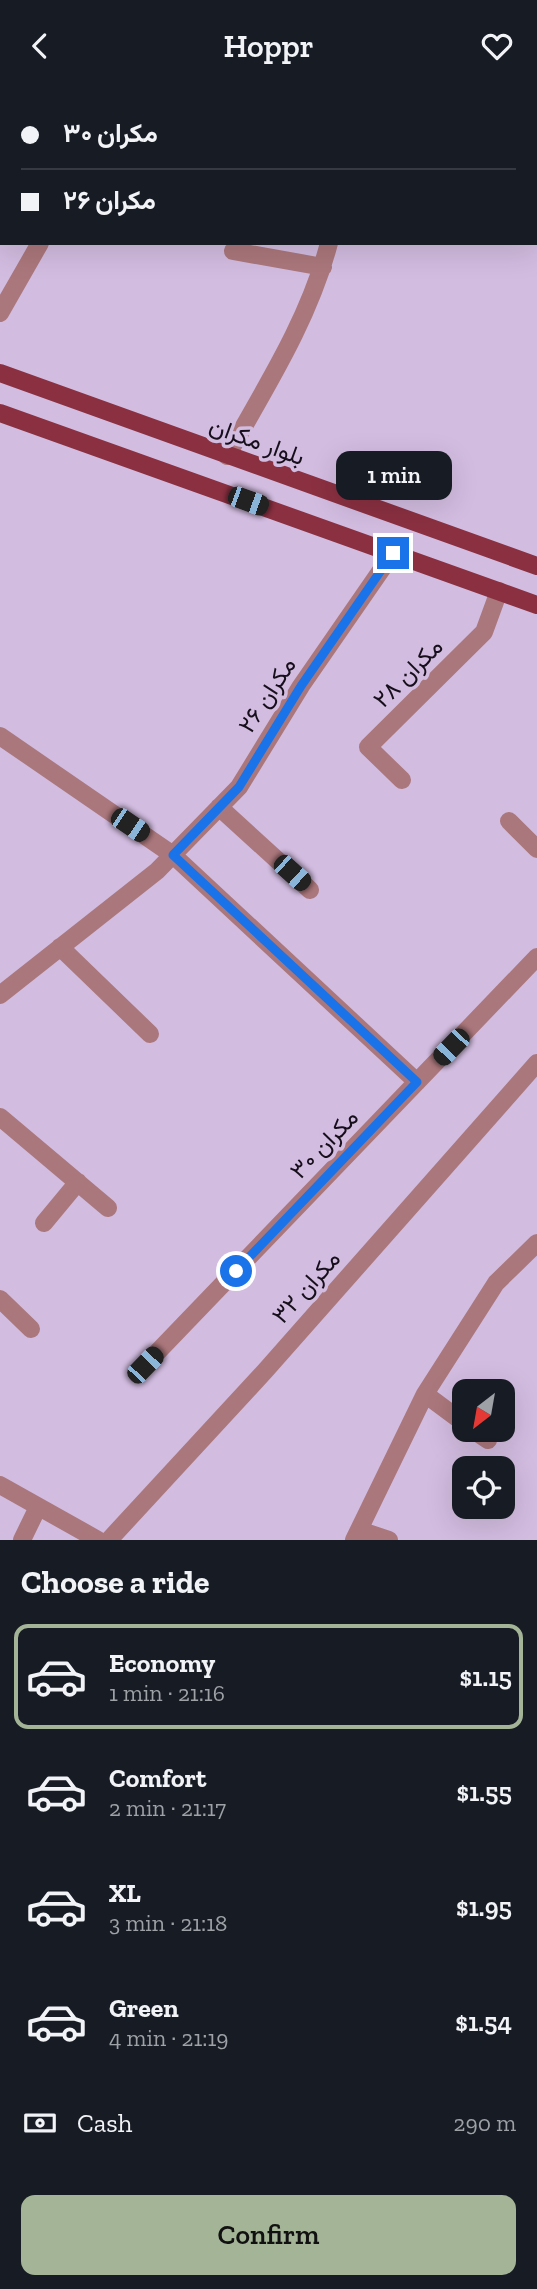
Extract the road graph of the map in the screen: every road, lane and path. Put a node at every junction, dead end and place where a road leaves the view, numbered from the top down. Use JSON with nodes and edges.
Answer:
{"nodes":[{"id":1,"x":39,"y":245,"type":"edge"},
{"id":2,"x":328,"y":245,"type":"edge"},
{"id":3,"x":233,"y":251,"type":"dead end"},
{"id":4,"x":323,"y":267,"type":"junction"},
{"id":5,"x":0,"y":313,"type":"edge"},
{"id":6,"x":0,"y":373,"type":"edge"},
{"id":7,"x":0,"y":413,"type":"edge"},
{"id":8,"x":228,"y":456,"type":"junction"},
{"id":9,"x":393,"y":553,"type":"junction"},
{"id":10,"x":537,"y":566,"type":"edge"},
{"id":11,"x":499,"y":591,"type":"junction"},
{"id":12,"x":537,"y":605,"type":"edge"},
{"id":13,"x":0,"y":736,"type":"edge"},
{"id":14,"x":402,"y":780,"type":"dead end"},
{"id":15,"x":219,"y":807,"type":"junction"},
{"id":16,"x":509,"y":821,"type":"dead end"},
{"id":17,"x":537,"y":849,"type":"edge"},
{"id":18,"x":173,"y":855,"type":"junction"},
{"id":19,"x":310,"y":890,"type":"dead end"},
{"id":20,"x":60,"y":947,"type":"junction"},
{"id":21,"x":537,"y":957,"type":"edge"},
{"id":22,"x":0,"y":995,"type":"edge"},
{"id":23,"x":150,"y":1034,"type":"dead end"},
{"id":24,"x":537,"y":1063,"type":"edge"},
{"id":25,"x":417,"y":1082,"type":"junction"},
{"id":26,"x":0,"y":1117,"type":"edge"},
{"id":27,"x":78,"y":1182,"type":"junction"},
{"id":28,"x":108,"y":1208,"type":"dead end"},
{"id":29,"x":44,"y":1223,"type":"dead end"},
{"id":30,"x":537,"y":1243,"type":"edge"},
{"id":31,"x":0,"y":1299,"type":"edge"},
{"id":32,"x":31,"y":1329,"type":"dead end"},
{"id":33,"x":145,"y":1365,"type":"dead end"},
{"id":34,"x":425,"y":1394,"type":"junction"},
{"id":35,"x":452,"y":1414,"type":"edge"},
{"id":36,"x":0,"y":1485,"type":"edge"},
{"id":37,"x":38,"y":1507,"type":"junction"},
{"id":38,"x":356,"y":1535,"type":"edge"},
{"id":39,"x":22,"y":1540,"type":"edge"},
{"id":40,"x":98,"y":1540,"type":"edge"},
{"id":41,"x":109,"y":1540,"type":"edge"},
{"id":42,"x":388,"y":1540,"type":"edge"}],
"edges":[{"from":1,"to":5,"type":"street"},
{"from":2,"to":4,"type":"street"},
{"from":3,"to":4,"type":"street"},
{"from":4,"to":8,"type":"street"},
{"from":6,"to":8,"type":"main road","name":"بلوار مکران"},
{"from":7,"to":9,"type":"main road"},
{"from":8,"to":10,"type":"main road","name":"بلوار مکران"},
{"from":9,"to":11,"type":"main road"},
{"from":9,"to":15,"type":"street","name":"مکران ۲۶"},
{"from":11,"to":12,"type":"main road"},
{"from":11,"to":14,"type":"street","name":"مکران ۲۸"},
{"from":13,"to":18,"type":"street"},
{"from":15,"to":18,"type":"street","name":"مکران ۲۶"},
{"from":15,"to":19,"type":"street"},
{"from":16,"to":17,"type":"street"},
{"from":18,"to":20,"type":"street","name":"مکران ۲۶"},
{"from":18,"to":25,"type":"street"},
{"from":20,"to":22,"type":"street","name":"مکران ۲۶"},
{"from":20,"to":23,"type":"street"},
{"from":21,"to":25,"type":"street","name":"مکران ۳۰"},
{"from":24,"to":41,"type":"street","name":"مکران ۳۲"},
{"from":25,"to":33,"type":"street","name":"مکران ۳۰"},
{"from":26,"to":27,"type":"street"},
{"from":27,"to":28,"type":"street"},
{"from":27,"to":29,"type":"street"},
{"from":30,"to":34,"type":"street"},
{"from":31,"to":32,"type":"street"},
{"from":34,"to":35,"type":"street"},
{"from":34,"to":38,"type":"street"},
{"from":36,"to":37,"type":"street"},
{"from":37,"to":39,"type":"street"},
{"from":37,"to":40,"type":"street"},
{"from":38,"to":42,"type":"street"}]}
